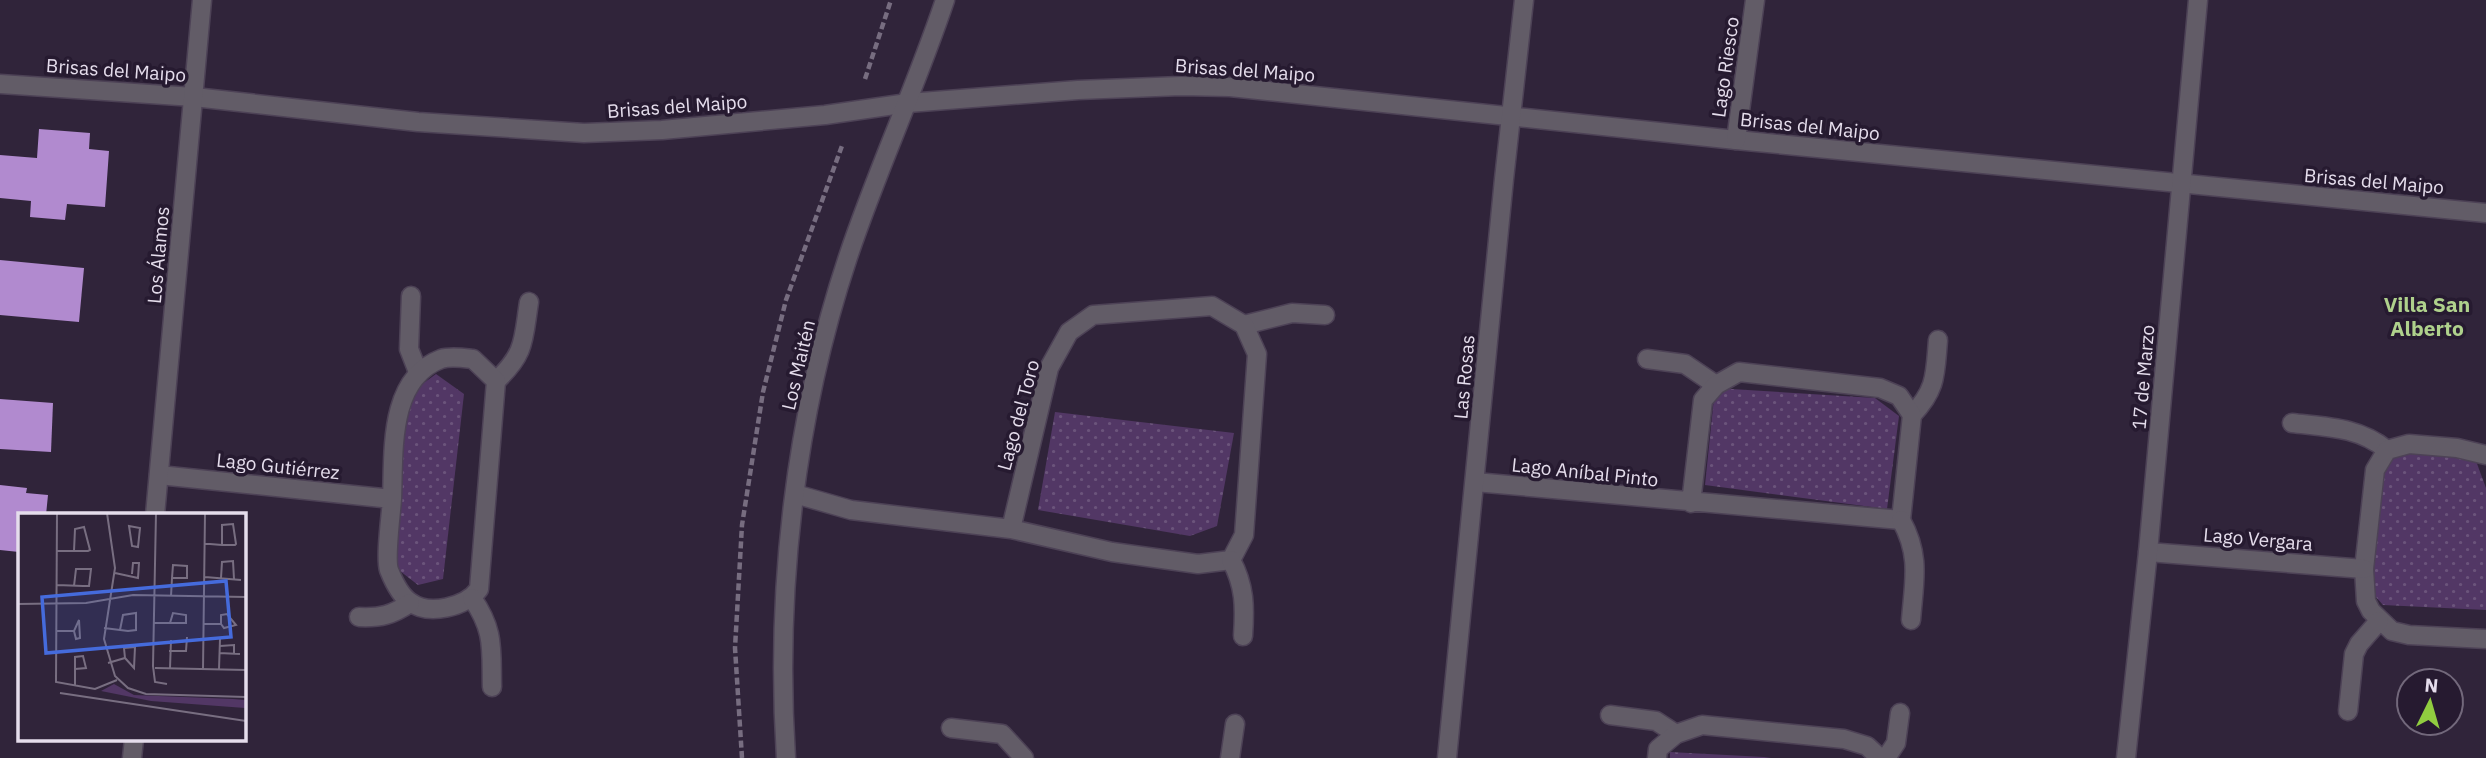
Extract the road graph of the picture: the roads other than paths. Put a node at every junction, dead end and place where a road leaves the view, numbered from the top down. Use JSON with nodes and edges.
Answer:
{"nodes":[{"id":1,"x":202,"y":0,"type":"edge"},
{"id":2,"x":945,"y":0,"type":"edge"},
{"id":3,"x":1524,"y":0,"type":"edge"},
{"id":4,"x":1755,"y":0,"type":"edge"},
{"id":5,"x":2198,"y":0,"type":"edge"},
{"id":6,"x":0,"y":84,"type":"edge"},
{"id":7,"x":194,"y":97,"type":"junction"},
{"id":8,"x":908,"y":103,"type":"junction"},
{"id":9,"x":1511,"y":117,"type":"junction"},
{"id":10,"x":1736,"y":141,"type":"junction"},
{"id":11,"x":2180,"y":183,"type":"junction"},
{"id":12,"x":2486,"y":213,"type":"edge"},
{"id":13,"x":411,"y":296,"type":"dead end"},
{"id":14,"x":529,"y":302,"type":"dead end"},
{"id":15,"x":1325,"y":315,"type":"dead end"},
{"id":16,"x":1244,"y":325,"type":"junction"},
{"id":17,"x":1938,"y":340,"type":"dead end"},
{"id":18,"x":1647,"y":359,"type":"dead end"},
{"id":19,"x":418,"y":372,"type":"junction"},
{"id":20,"x":496,"y":381,"type":"junction"},
{"id":21,"x":1716,"y":385,"type":"junction"},
{"id":22,"x":1912,"y":415,"type":"junction"},
{"id":23,"x":2292,"y":423,"type":"dead end"},
{"id":24,"x":2387,"y":450,"type":"junction"},
{"id":25,"x":2486,"y":455,"type":"edge"},
{"id":26,"x":159,"y":475,"type":"junction"},
{"id":27,"x":1475,"y":482,"type":"junction"},
{"id":28,"x":795,"y":494,"type":"junction"},
{"id":29,"x":392,"y":499,"type":"junction"},
{"id":30,"x":1692,"y":503,"type":"junction"},
{"id":31,"x":155,"y":513,"type":"edge"},
{"id":32,"x":1901,"y":520,"type":"junction"},
{"id":33,"x":1011,"y":530,"type":"junction"},
{"id":34,"x":2148,"y":552,"type":"junction"},
{"id":35,"x":1231,"y":560,"type":"junction"},
{"id":36,"x":2364,"y":569,"type":"junction"},
{"id":37,"x":472,"y":598,"type":"junction"},
{"id":38,"x":411,"y":603,"type":"junction"},
{"id":39,"x":359,"y":617,"type":"dead end"},
{"id":40,"x":1911,"y":620,"type":"dead end"},
{"id":41,"x":2379,"y":621,"type":"junction"},
{"id":42,"x":1243,"y":636,"type":"dead end"},
{"id":43,"x":2486,"y":639,"type":"edge"},
{"id":44,"x":492,"y":687,"type":"dead end"},
{"id":45,"x":2348,"y":711,"type":"dead end"},
{"id":46,"x":1900,"y":713,"type":"dead end"},
{"id":47,"x":1610,"y":715,"type":"dead end"},
{"id":48,"x":1235,"y":724,"type":"dead end"},
{"id":49,"x":951,"y":728,"type":"dead end"},
{"id":50,"x":1676,"y":734,"type":"junction"},
{"id":51,"x":134,"y":740,"type":"edge"},
{"id":52,"x":132,"y":758,"type":"edge"},
{"id":53,"x":786,"y":758,"type":"edge"},
{"id":54,"x":1024,"y":758,"type":"edge"},
{"id":55,"x":1230,"y":758,"type":"edge"},
{"id":56,"x":1447,"y":758,"type":"edge"},
{"id":57,"x":1657,"y":758,"type":"edge"},
{"id":58,"x":1880,"y":758,"type":"edge"},
{"id":59,"x":1885,"y":758,"type":"edge"},
{"id":60,"x":2126,"y":758,"type":"edge"}],
"edges":[{"from":1,"to":7,"type":"street","name":"Los Álamos"},
{"from":2,"to":8,"type":"street","name":"Los Maitén"},
{"from":3,"to":9,"type":"street","name":"Las Rosas"},
{"from":4,"to":10,"type":"street","name":"Lago Riesco"},
{"from":5,"to":11,"type":"street","name":"17 de Marzo"},
{"from":6,"to":7,"type":"street","name":"Brisas del Maipo"},
{"from":7,"to":8,"type":"street","name":"Brisas del Maipo"},
{"from":7,"to":26,"type":"street","name":"Los Álamos"},
{"from":8,"to":9,"type":"street","name":"Brisas del Maipo"},
{"from":8,"to":28,"type":"street","name":"Los Maitén"},
{"from":9,"to":10,"type":"street","name":"Brisas del Maipo"},
{"from":9,"to":27,"type":"street","name":"Las Rosas"},
{"from":10,"to":11,"type":"street","name":"Brisas del Maipo"},
{"from":11,"to":12,"type":"street","name":"Brisas del Maipo"},
{"from":11,"to":34,"type":"street","name":"17 de Marzo"},
{"from":13,"to":19,"type":"street"},
{"from":14,"to":20,"type":"street"},
{"from":15,"to":16,"type":"street"},
{"from":16,"to":33,"type":"street","name":"Lago del Toro"},
{"from":16,"to":35,"type":"street"},
{"from":17,"to":22,"type":"street"},
{"from":18,"to":21,"type":"street"},
{"from":19,"to":20,"type":"street"},
{"from":19,"to":29,"type":"street"},
{"from":20,"to":37,"type":"street"},
{"from":21,"to":22,"type":"street"},
{"from":21,"to":30,"type":"street"},
{"from":22,"to":32,"type":"street"},
{"from":23,"to":24,"type":"street"},
{"from":24,"to":25,"type":"street"},
{"from":24,"to":36,"type":"street"},
{"from":26,"to":29,"type":"street","name":"Lago Gutiérrez"},
{"from":26,"to":31,"type":"street","name":"Los Álamos"},
{"from":27,"to":30,"type":"street","name":"Lago Aníbal Pinto"},
{"from":27,"to":56,"type":"street","name":"Las Rosas"},
{"from":28,"to":33,"type":"street"},
{"from":28,"to":53,"type":"street","name":"Los Maitén"},
{"from":29,"to":38,"type":"street"},
{"from":30,"to":32,"type":"street","name":"Lago Aníbal Pinto"},
{"from":32,"to":40,"type":"street"},
{"from":33,"to":35,"type":"street"},
{"from":34,"to":36,"type":"street","name":"Lago Vergara"},
{"from":34,"to":60,"type":"street","name":"17 de Marzo"},
{"from":35,"to":42,"type":"street"},
{"from":36,"to":41,"type":"street"},
{"from":37,"to":38,"type":"street"},
{"from":37,"to":44,"type":"street"},
{"from":38,"to":39,"type":"street"},
{"from":41,"to":43,"type":"street"},
{"from":41,"to":45,"type":"street"},
{"from":46,"to":59,"type":"street"},
{"from":47,"to":50,"type":"street"},
{"from":48,"to":55,"type":"street"},
{"from":49,"to":54,"type":"street"},
{"from":50,"to":57,"type":"street"},
{"from":50,"to":58,"type":"street"},
{"from":51,"to":52,"type":"street"}]}
